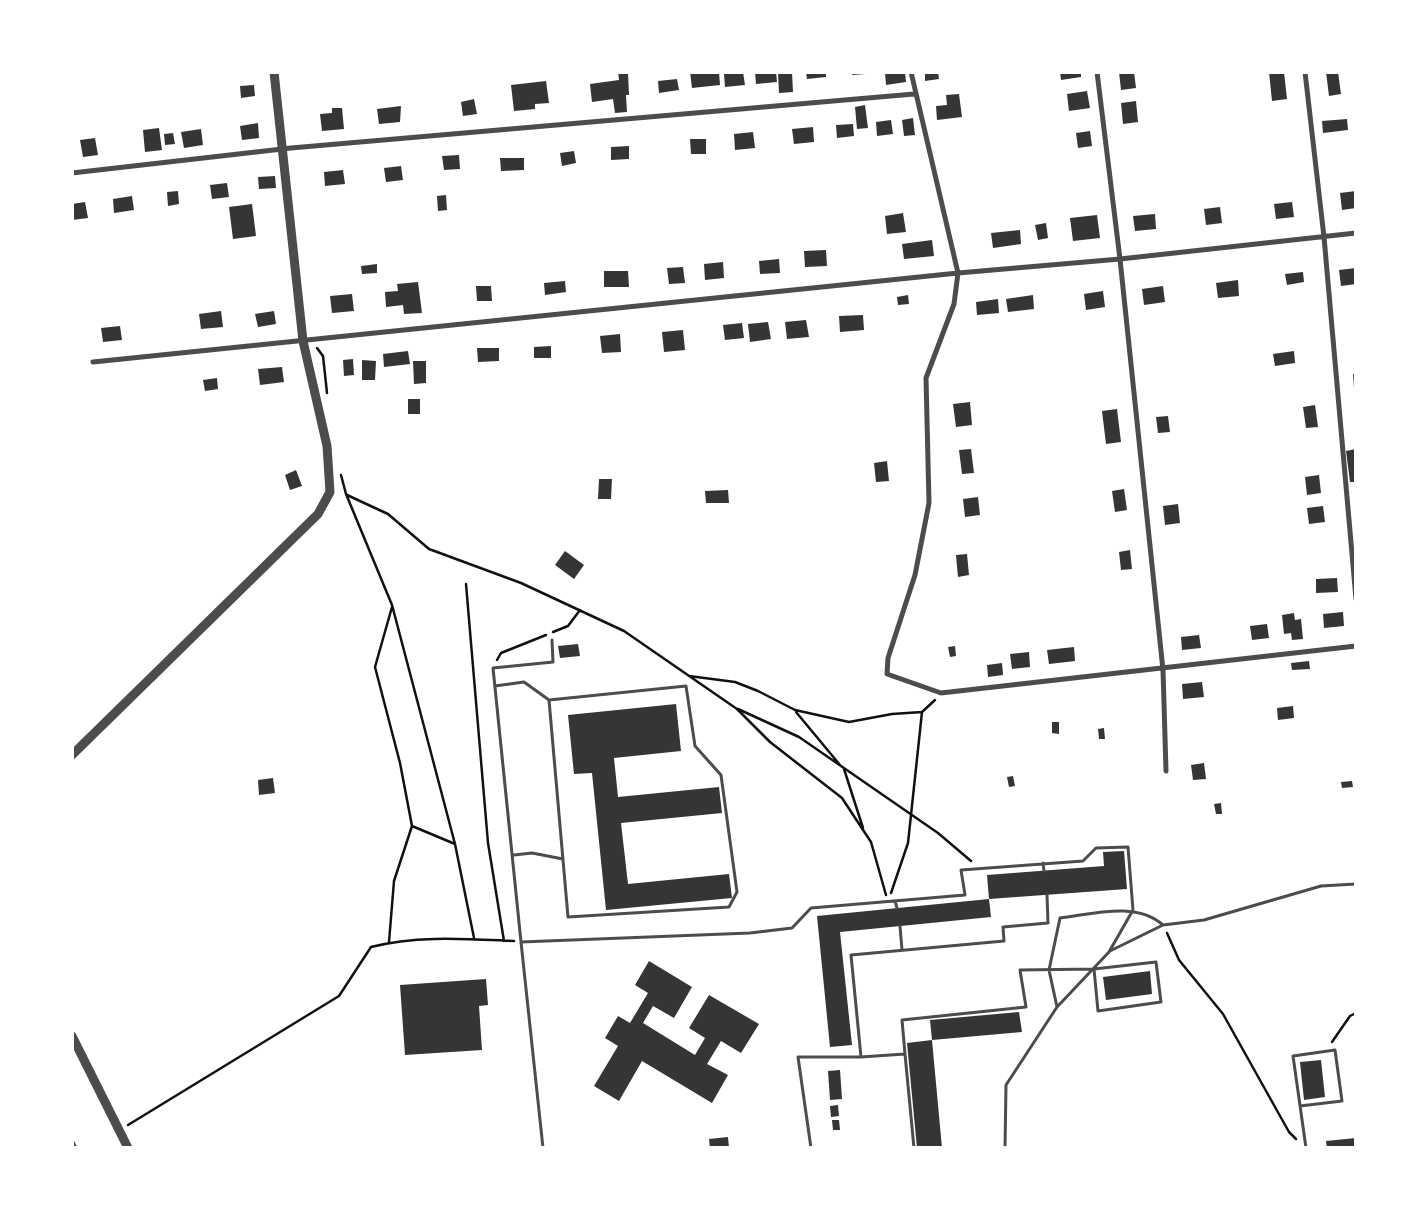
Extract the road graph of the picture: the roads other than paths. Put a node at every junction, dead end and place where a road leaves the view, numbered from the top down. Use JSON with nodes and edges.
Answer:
{"nodes":[{"id":1,"x":274,"y":72,"type":"edge"},
{"id":2,"x":911,"y":72,"type":"edge"},
{"id":3,"x":1097,"y":72,"type":"edge"},
{"id":4,"x":1305,"y":72,"type":"edge"},
{"id":5,"x":914,"y":94,"type":"junction"},
{"id":6,"x":282,"y":150,"type":"junction"},
{"id":7,"x":72,"y":172,"type":"edge"},
{"id":8,"x":1356,"y":233,"type":"edge"},
{"id":9,"x":1324,"y":236,"type":"junction"},
{"id":10,"x":1120,"y":259,"type":"junction"},
{"id":11,"x":958,"y":272,"type":"junction"},
{"id":12,"x":303,"y":341,"type":"junction"},
{"id":13,"x":92,"y":362,"type":"dead end"},
{"id":14,"x":1356,"y":599,"type":"edge"},
{"id":15,"x":552,"y":640,"type":"dead end"},
{"id":16,"x":1356,"y":646,"type":"edge"},
{"id":17,"x":1163,"y":670,"type":"junction"},
{"id":18,"x":495,"y":686,"type":"junction"},
{"id":19,"x":549,"y":700,"type":"junction"},
{"id":20,"x":72,"y":755,"type":"edge"},
{"id":21,"x":1166,"y":771,"type":"dead end"},
{"id":22,"x":514,"y":855,"type":"junction"},
{"id":23,"x":563,"y":859,"type":"junction"},
{"id":24,"x":1043,"y":864,"type":"junction"},
{"id":25,"x":1044,"y":871,"type":"dead end"},
{"id":26,"x":1356,"y":884,"type":"edge"},
{"id":27,"x":1046,"y":895,"type":"dead end"},
{"id":28,"x":896,"y":901,"type":"junction"},
{"id":29,"x":897,"y":908,"type":"dead end"},
{"id":30,"x":1133,"y":910,"type":"junction"},
{"id":31,"x":1163,"y":925,"type":"junction"},
{"id":32,"x":900,"y":926,"type":"dead end"},
{"id":33,"x":521,"y":942,"type":"junction"},
{"id":34,"x":902,"y":950,"type":"junction"},
{"id":35,"x":1109,"y":952,"type":"junction"},
{"id":36,"x":1094,"y":969,"type":"junction"},
{"id":37,"x":1050,"y":970,"type":"junction"},
{"id":38,"x":1056,"y":1007,"type":"junction"},
{"id":39,"x":72,"y":1036,"type":"edge"},
{"id":40,"x":905,"y":1054,"type":"junction"},
{"id":41,"x":861,"y":1057,"type":"junction"},
{"id":42,"x":1300,"y":1106,"type":"junction"},
{"id":43,"x":72,"y":1140,"type":"edge"},
{"id":44,"x":76,"y":1148,"type":"edge"},
{"id":45,"x":128,"y":1148,"type":"edge"},
{"id":46,"x":543,"y":1148,"type":"edge"},
{"id":47,"x":811,"y":1148,"type":"edge"},
{"id":48,"x":914,"y":1148,"type":"edge"},
{"id":49,"x":1005,"y":1148,"type":"edge"},
{"id":50,"x":1306,"y":1148,"type":"edge"}],
"edges":[{"from":1,"to":6,"type":"street"},
{"from":2,"to":5,"type":"street"},
{"from":3,"to":10,"type":"street"},
{"from":4,"to":9,"type":"street"},
{"from":5,"to":6,"type":"street"},
{"from":5,"to":11,"type":"street"},
{"from":6,"to":7,"type":"street"},
{"from":6,"to":12,"type":"street"},
{"from":8,"to":9,"type":"street"},
{"from":9,"to":10,"type":"street"},
{"from":9,"to":14,"type":"street"},
{"from":10,"to":11,"type":"street"},
{"from":10,"to":17,"type":"street"},
{"from":11,"to":12,"type":"street"},
{"from":11,"to":17,"type":"street"},
{"from":12,"to":13,"type":"street"},
{"from":12,"to":20,"type":"street"},
{"from":15,"to":18,"type":"lane"},
{"from":16,"to":17,"type":"street"},
{"from":17,"to":21,"type":"street"},
{"from":18,"to":19,"type":"lane"},
{"from":18,"to":22,"type":"lane"},
{"from":19,"to":23,"type":"lane"},
{"from":19,"to":23,"type":"lane"},
{"from":22,"to":23,"type":"lane"},
{"from":22,"to":33,"type":"lane"},
{"from":24,"to":25,"type":"lane"},
{"from":24,"to":28,"type":"lane"},
{"from":24,"to":30,"type":"lane"},
{"from":26,"to":31,"type":"lane"},
{"from":27,"to":34,"type":"lane"},
{"from":28,"to":29,"type":"lane"},
{"from":28,"to":33,"type":"lane"},
{"from":30,"to":31,"type":"lane"},
{"from":30,"to":35,"type":"lane"},
{"from":30,"to":37,"type":"lane"},
{"from":31,"to":35,"type":"lane"},
{"from":32,"to":34,"type":"lane"},
{"from":33,"to":46,"type":"lane"},
{"from":34,"to":41,"type":"lane"},
{"from":35,"to":36,"type":"lane"},
{"from":36,"to":36,"type":"lane"},
{"from":36,"to":37,"type":"lane"},
{"from":36,"to":38,"type":"lane"},
{"from":37,"to":38,"type":"lane"},
{"from":37,"to":40,"type":"lane"},
{"from":38,"to":49,"type":"lane"},
{"from":39,"to":45,"type":"street"},
{"from":40,"to":41,"type":"lane"},
{"from":40,"to":48,"type":"lane"},
{"from":41,"to":47,"type":"lane"},
{"from":42,"to":42,"type":"lane"},
{"from":42,"to":50,"type":"lane"},
{"from":43,"to":44,"type":"lane"}]}
